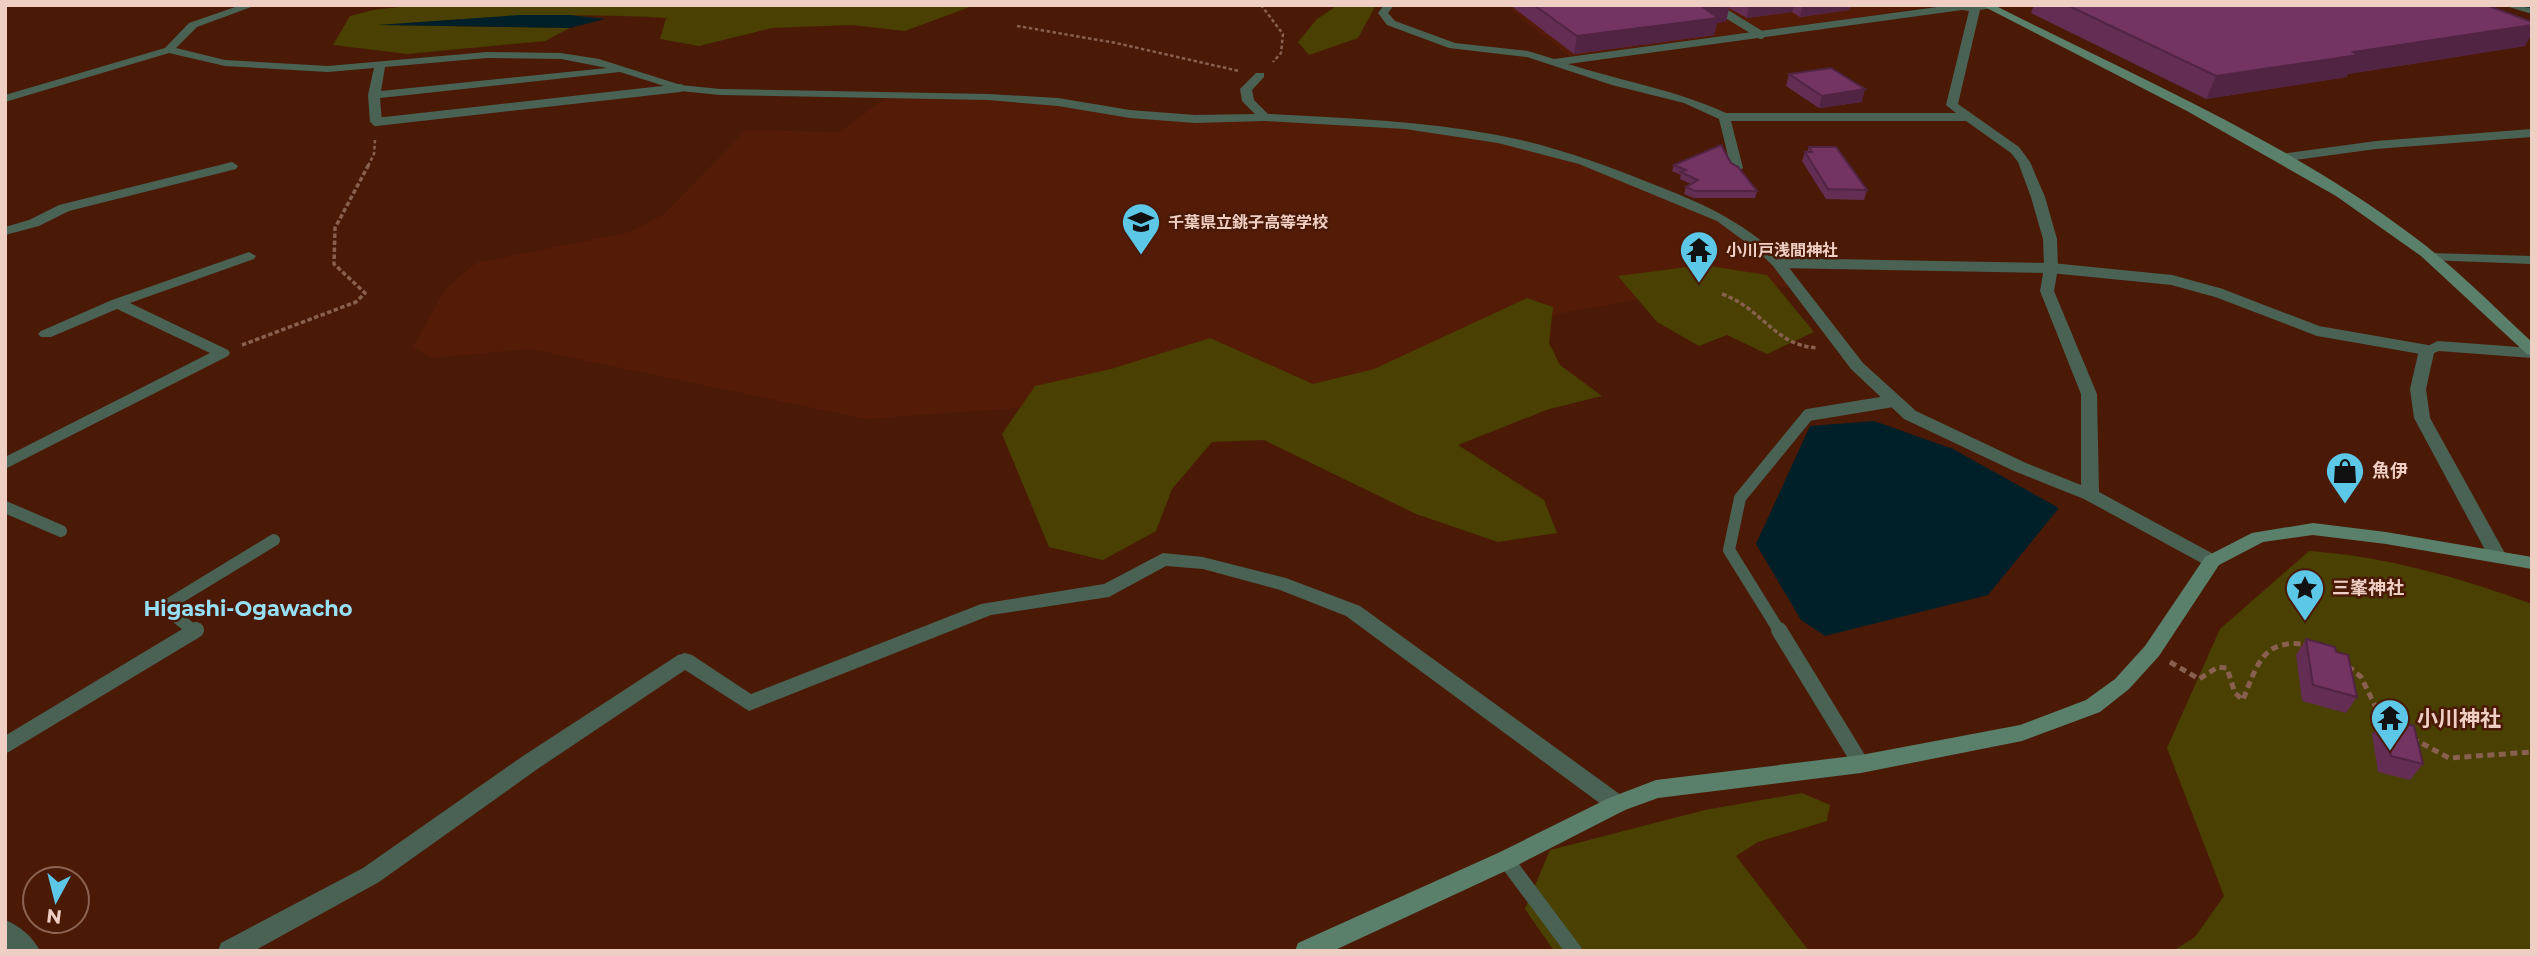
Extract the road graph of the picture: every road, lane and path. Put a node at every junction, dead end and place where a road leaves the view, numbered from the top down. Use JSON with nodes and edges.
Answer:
{"nodes":[{"id":1,"x":251,"y":5,"type":"edge"},
{"id":2,"x":1261,"y":5,"type":"edge"},
{"id":3,"x":1389,"y":5,"type":"edge"},
{"id":4,"x":1712,"y":5,"type":"edge"},
{"id":5,"x":1995,"y":5,"type":"edge"},
{"id":6,"x":2514,"y":5,"type":"edge"},
{"id":7,"x":1983,"y":7,"type":"edge"},
{"id":8,"x":2532,"y":11,"type":"edge"},
{"id":9,"x":1017,"y":26,"type":"dead end"},
{"id":10,"x":1761,"y":35,"type":"junction"},
{"id":11,"x":169,"y":50,"type":"junction"},
{"id":12,"x":1556,"y":62,"type":"junction"},
{"id":13,"x":380,"y":66,"type":"junction"},
{"id":14,"x":625,"y":69,"type":"junction"},
{"id":15,"x":1260,"y":75,"type":"junction"},
{"id":16,"x":680,"y":88,"type":"junction"},
{"id":17,"x":374,"y":95,"type":"junction"},
{"id":18,"x":5,"y":99,"type":"edge"},
{"id":19,"x":1265,"y":117,"type":"junction"},
{"id":20,"x":1724,"y":117,"type":"junction"},
{"id":21,"x":1966,"y":117,"type":"junction"},
{"id":22,"x":376,"y":121,"type":"junction"},
{"id":23,"x":2532,"y":133,"type":"edge"},
{"id":24,"x":2281,"y":158,"type":"junction"},
{"id":25,"x":232,"y":166,"type":"dead end"},
{"id":26,"x":1737,"y":168,"type":"edge"},
{"id":27,"x":5,"y":231,"type":"edge"},
{"id":28,"x":249,"y":256,"type":"dead end"},
{"id":29,"x":2431,"y":257,"type":"junction"},
{"id":30,"x":2532,"y":260,"type":"edge"},
{"id":31,"x":1778,"y":263,"type":"junction"},
{"id":32,"x":2051,"y":268,"type":"junction"},
{"id":33,"x":1722,"y":294,"type":"dead end"},
{"id":34,"x":117,"y":303,"type":"junction"},
{"id":35,"x":46,"y":334,"type":"dead end"},
{"id":36,"x":1799,"y":348,"type":"dead end"},
{"id":37,"x":2427,"y":350,"type":"junction"},
{"id":38,"x":2532,"y":352,"type":"edge"},
{"id":39,"x":222,"y":353,"type":"junction"},
{"id":40,"x":1893,"y":401,"type":"junction"},
{"id":41,"x":5,"y":464,"type":"edge"},
{"id":42,"x":2090,"y":495,"type":"junction"},
{"id":43,"x":5,"y":507,"type":"edge"},
{"id":44,"x":61,"y":531,"type":"dead end"},
{"id":45,"x":274,"y":540,"type":"dead end"},
{"id":46,"x":2498,"y":557,"type":"junction"},
{"id":47,"x":2212,"y":561,"type":"junction"},
{"id":48,"x":2532,"y":563,"type":"edge"},
{"id":49,"x":2320,"y":648,"type":"edge"},
{"id":50,"x":2152,"y":651,"type":"junction"},
{"id":51,"x":2341,"y":660,"type":"edge"},
{"id":52,"x":2387,"y":730,"type":"edge"},
{"id":53,"x":2410,"y":737,"type":"edge"},
{"id":54,"x":5,"y":745,"type":"edge"},
{"id":55,"x":2532,"y":752,"type":"edge"},
{"id":56,"x":1861,"y":764,"type":"junction"},
{"id":57,"x":1617,"y":804,"type":"junction"},
{"id":58,"x":1506,"y":860,"type":"junction"},
{"id":59,"x":5,"y":931,"type":"edge"},
{"id":60,"x":28,"y":951,"type":"edge"},
{"id":61,"x":230,"y":951,"type":"edge"},
{"id":62,"x":1307,"y":951,"type":"edge"},
{"id":63,"x":1574,"y":951,"type":"edge"}],
"edges":[{"from":1,"to":11,"type":"street"},
{"from":2,"to":15,"type":"path"},
{"from":3,"to":12,"type":"street"},
{"from":4,"to":10,"type":"lane"},
{"from":5,"to":7,"type":"street"},
{"from":6,"to":8,"type":"street"},
{"from":7,"to":10,"type":"street"},
{"from":7,"to":21,"type":"street"},
{"from":7,"to":24,"type":"street"},
{"from":9,"to":15,"type":"path"},
{"from":10,"to":12,"type":"street"},
{"from":11,"to":13,"type":"street"},
{"from":11,"to":18,"type":"street"},
{"from":12,"to":20,"type":"street"},
{"from":13,"to":14,"type":"street"},
{"from":13,"to":17,"type":"street"},
{"from":14,"to":16,"type":"street"},
{"from":14,"to":17,"type":"street"},
{"from":15,"to":19,"type":"street"},
{"from":16,"to":19,"type":"street"},
{"from":16,"to":22,"type":"lane"},
{"from":17,"to":22,"type":"street"},
{"from":19,"to":31,"type":"street"},
{"from":20,"to":21,"type":"street"},
{"from":20,"to":26,"type":"street"},
{"from":21,"to":32,"type":"street"},
{"from":22,"to":39,"type":"path"},
{"from":23,"to":24,"type":"street"},
{"from":24,"to":29,"type":"street"},
{"from":25,"to":27,"type":"street"},
{"from":28,"to":34,"type":"street"},
{"from":29,"to":30,"type":"street"},
{"from":29,"to":38,"type":"street"},
{"from":31,"to":32,"type":"lane"},
{"from":31,"to":40,"type":"street"},
{"from":32,"to":37,"type":"lane"},
{"from":32,"to":42,"type":"street"},
{"from":33,"to":36,"type":"path"},
{"from":34,"to":35,"type":"street"},
{"from":34,"to":39,"type":"street"},
{"from":37,"to":38,"type":"street"},
{"from":37,"to":46,"type":"street"},
{"from":39,"to":41,"type":"street"},
{"from":40,"to":42,"type":"street"},
{"from":40,"to":56,"type":"lane"},
{"from":42,"to":47,"type":"street"},
{"from":43,"to":44,"type":"lane"},
{"from":45,"to":54,"type":"lane"},
{"from":46,"to":47,"type":"street"},
{"from":46,"to":48,"type":"street"},
{"from":47,"to":50,"type":"street"},
{"from":49,"to":50,"type":"path"},
{"from":50,"to":56,"type":"street"},
{"from":51,"to":52,"type":"path"},
{"from":53,"to":55,"type":"path"},
{"from":56,"to":57,"type":"street"},
{"from":57,"to":58,"type":"street"},
{"from":57,"to":61,"type":"street"},
{"from":58,"to":62,"type":"street"},
{"from":58,"to":63,"type":"lane"},
{"from":59,"to":60,"type":"street"}]}
